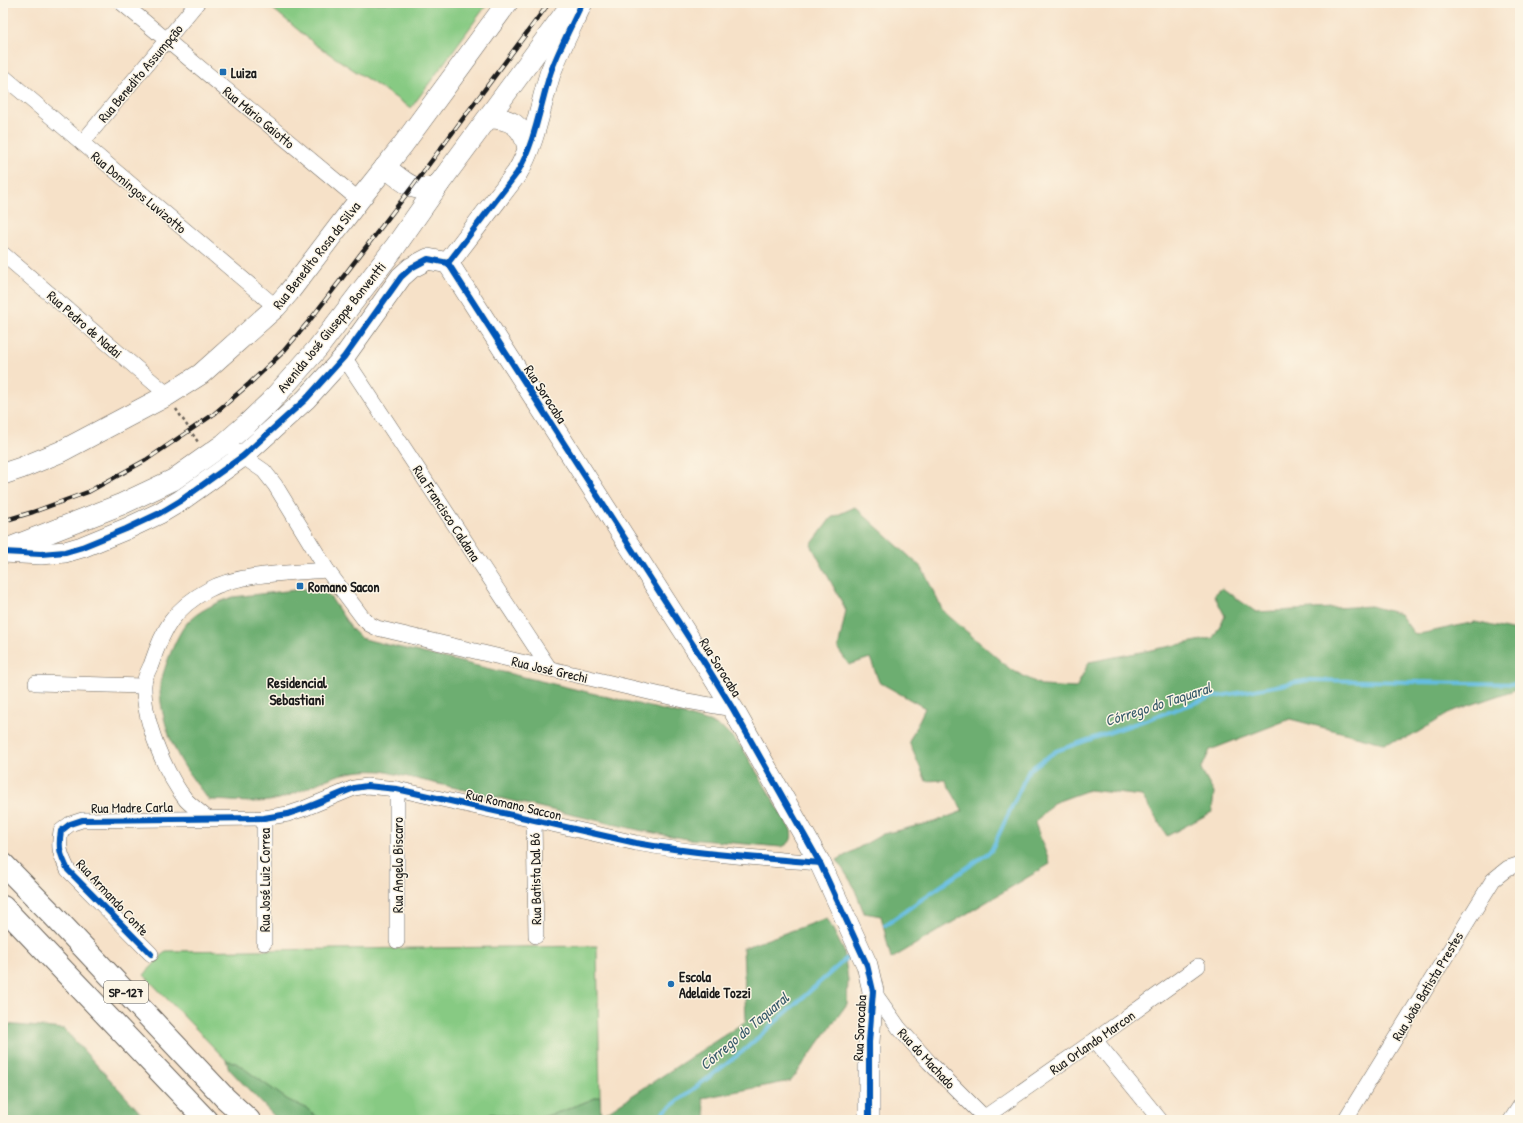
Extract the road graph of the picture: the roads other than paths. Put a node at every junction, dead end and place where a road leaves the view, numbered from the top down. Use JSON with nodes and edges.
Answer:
{"nodes":[{"id":1,"x":122,"y":3,"type":"edge"},
{"id":2,"x":197,"y":3,"type":"edge"},
{"id":3,"x":508,"y":3,"type":"edge"},
{"id":4,"x":573,"y":3,"type":"edge"},
{"id":5,"x":582,"y":3,"type":"edge"},
{"id":6,"x":167,"y":41,"type":"junction"},
{"id":7,"x":3,"y":76,"type":"edge"},
{"id":8,"x":488,"y":118,"type":"junction"},
{"id":9,"x":82,"y":143,"type":"junction"},
{"id":10,"x":528,"y":148,"type":"junction"},
{"id":11,"x":385,"y":167,"type":"junction"},
{"id":12,"x":439,"y":184,"type":"junction"},
{"id":13,"x":412,"y":188,"type":"junction"},
{"id":14,"x":359,"y":200,"type":"junction"},
{"id":15,"x":413,"y":222,"type":"junction"},
{"id":16,"x":3,"y":254,"type":"edge"},
{"id":17,"x":438,"y":261,"type":"junction"},
{"id":18,"x":276,"y":307,"type":"junction"},
{"id":19,"x":344,"y":357,"type":"junction"},
{"id":20,"x":168,"y":395,"type":"junction"},
{"id":21,"x":224,"y":444,"type":"junction"},
{"id":22,"x":243,"y":456,"type":"junction"},
{"id":23,"x":3,"y":474,"type":"edge"},
{"id":24,"x":3,"y":551,"type":"edge"},
{"id":25,"x":327,"y":570,"type":"junction"},
{"id":26,"x":549,"y":668,"type":"junction"},
{"id":27,"x":36,"y":683,"type":"dead end"},
{"id":28,"x":143,"y":686,"type":"junction"},
{"id":29,"x":733,"y":709,"type":"junction"},
{"id":30,"x":397,"y":790,"type":"junction"},
{"id":31,"x":207,"y":818,"type":"junction"},
{"id":32,"x":264,"y":818,"type":"junction"},
{"id":33,"x":534,"y":821,"type":"junction"},
{"id":34,"x":61,"y":831,"type":"joint"},
{"id":35,"x":820,"y":863,"type":"junction"},
{"id":36,"x":3,"y":864,"type":"edge"},
{"id":37,"x":1520,"y":864,"type":"edge"},
{"id":38,"x":3,"y":907,"type":"edge"},
{"id":39,"x":536,"y":936,"type":"dead end"},
{"id":40,"x":397,"y":940,"type":"dead end"},
{"id":41,"x":264,"y":943,"type":"dead end"},
{"id":42,"x":151,"y":954,"type":"dead end"},
{"id":43,"x":1198,"y":966,"type":"dead end"},
{"id":44,"x":873,"y":991,"type":"junction"},
{"id":45,"x":1095,"y":1040,"type":"junction"},
{"id":46,"x":986,"y":1119,"type":"edge"},
{"id":47,"x":206,"y":1120,"type":"edge"},
{"id":48,"x":249,"y":1120,"type":"edge"},
{"id":49,"x":869,"y":1120,"type":"edge"},
{"id":50,"x":1160,"y":1120,"type":"edge"},
{"id":51,"x":1345,"y":1120,"type":"edge"}],
"edges":[{"from":1,"to":6,"type":"street","name":"Rua Mário Gaiotto"},
{"from":2,"to":6,"type":"street","name":"Rua Benedito Assumpção"},
{"from":3,"to":11,"type":"street","name":"Rua Benedito Rosa da Silva"},
{"from":4,"to":8,"type":"street","name":"Avenida José Giuseppe Bonventti"},
{"from":5,"to":10,"type":"street","name":"Avenida José Giuseppe Bonventti"},
{"from":6,"to":9,"type":"street","name":"Rua Benedito Assumpção"},
{"from":6,"to":14,"type":"street","name":"Rua Mário Gaiotto"},
{"from":7,"to":9,"type":"street","name":"Rua Domingos Luvizotto"},
{"from":8,"to":10,"type":"street"},
{"from":8,"to":12,"type":"street","name":"Avenida José Giuseppe Bonventti"},
{"from":9,"to":18,"type":"street","name":"Rua Domingos Luvizotto"},
{"from":10,"to":17,"type":"street","name":"Avenida José Giuseppe Bonventti"},
{"from":11,"to":13,"type":"street"},
{"from":11,"to":14,"type":"street","name":"Rua Benedito Rosa da Silva"},
{"from":12,"to":13,"type":"street"},
{"from":12,"to":15,"type":"street","name":"Avenida José Giuseppe Bonventti"},
{"from":13,"to":15,"type":"street"},
{"from":14,"to":18,"type":"street","name":"Rua Benedito Rosa da Silva"},
{"from":15,"to":17,"type":"street"},
{"from":15,"to":21,"type":"street","name":"Avenida José Giuseppe Bonventti"},
{"from":16,"to":20,"type":"street","name":"Rua Pedro de Nadai"},
{"from":17,"to":19,"type":"street","name":"Avenida José Giuseppe Bonventti"},
{"from":17,"to":29,"type":"street","name":"Rua Sorocaba"},
{"from":18,"to":20,"type":"street","name":"Rua Benedito Rosa da Silva"},
{"from":19,"to":22,"type":"street","name":"Avenida José Giuseppe Bonventti"},
{"from":19,"to":26,"type":"street","name":"Rua Francisco Caldana"},
{"from":20,"to":23,"type":"street","name":"Rua Benedito Rosa da Silva"},
{"from":21,"to":22,"type":"street"},
{"from":21,"to":24,"type":"street","name":"Avenida José Giuseppe Bonventti"},
{"from":22,"to":24,"type":"street","name":"Avenida José Giuseppe Bonventti"},
{"from":22,"to":25,"type":"street"},
{"from":25,"to":26,"type":"street","name":"Rua José Grechi"},
{"from":25,"to":28,"type":"street"},
{"from":26,"to":29,"type":"street","name":"Rua José Grechi"},
{"from":27,"to":28,"type":"street"},
{"from":28,"to":31,"type":"street"},
{"from":29,"to":35,"type":"street","name":"Rua Sorocaba"},
{"from":30,"to":32,"type":"street","name":"Rua Romano Saccon"},
{"from":30,"to":33,"type":"street","name":"Rua Romano Saccon"},
{"from":30,"to":40,"type":"street","name":"Rua Angelo Biscaro"},
{"from":31,"to":32,"type":"street","name":"Rua Romano Saccon"},
{"from":31,"to":34,"type":"street","name":"Rua Madre Carla"},
{"from":32,"to":41,"type":"street","name":"Rua José Luiz Correa"},
{"from":33,"to":35,"type":"street","name":"Rua Romano Saccon"},
{"from":33,"to":39,"type":"street","name":"Rua Batista Dal Bó"},
{"from":34,"to":42,"type":"street","name":"Rua Armando Conte"},
{"from":35,"to":44,"type":"street","name":"Rua Sorocaba"},
{"from":36,"to":48,"type":"highway","number":"SP-127"},
{"from":37,"to":51,"type":"street","name":"Rua João Batista Prestes"},
{"from":38,"to":47,"type":"highway","number":"SP-127"},
{"from":43,"to":45,"type":"street","name":"Rua Orlando Marcon"},
{"from":44,"to":46,"type":"street","name":"Rua do Machado"},
{"from":44,"to":49,"type":"street","name":"Rua Sorocaba"},
{"from":45,"to":46,"type":"street","name":"Rua Orlando Marcon"},
{"from":45,"to":50,"type":"street"}]}
